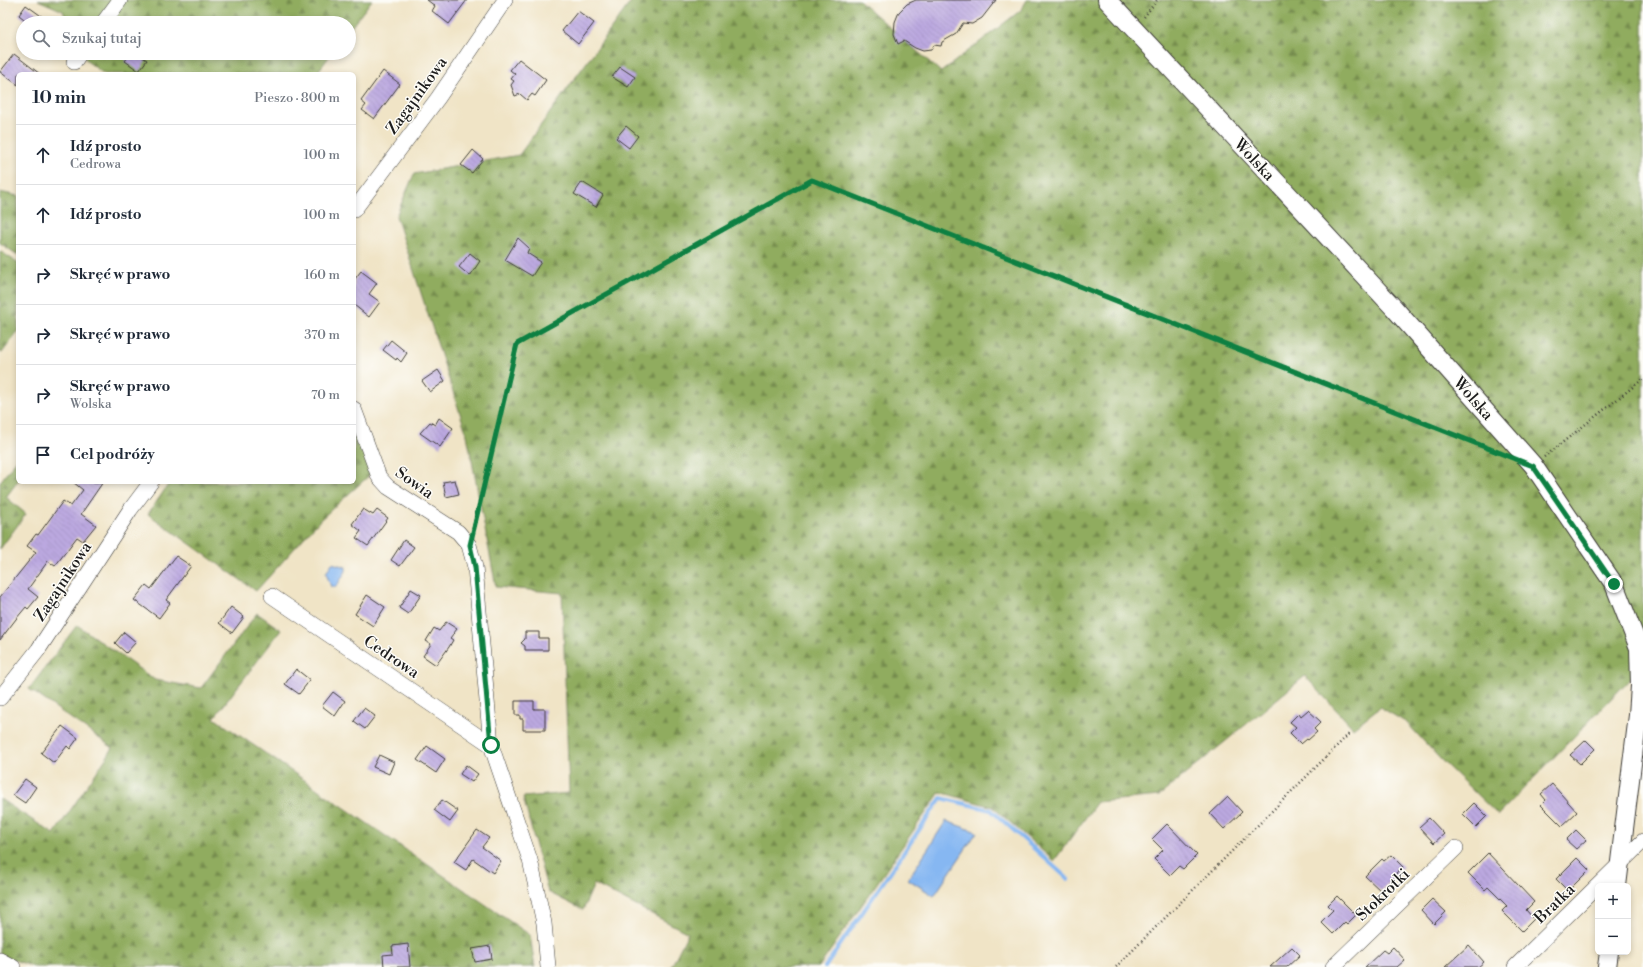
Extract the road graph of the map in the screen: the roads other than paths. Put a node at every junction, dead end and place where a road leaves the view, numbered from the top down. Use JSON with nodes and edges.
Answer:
{"nodes":[{"id":1,"x":120,"y":0,"type":"edge"},
{"id":2,"x":505,"y":0,"type":"edge"},
{"id":3,"x":1107,"y":0,"type":"edge"},
{"id":4,"x":108,"y":16,"type":"edge"},
{"id":5,"x":356,"y":207,"type":"edge"},
{"id":6,"x":356,"y":414,"type":"edge"},
{"id":7,"x":150,"y":484,"type":"edge"},
{"id":8,"x":272,"y":596,"type":"dead end"},
{"id":9,"x":1641,"y":684,"type":"edge"},
{"id":10,"x":0,"y":698,"type":"edge"},
{"id":11,"x":491,"y":745,"type":"junction"},
{"id":12,"x":1643,"y":841,"type":"edge"},
{"id":13,"x":1456,"y":848,"type":"dead end"},
{"id":14,"x":1620,"y":864,"type":"junction"},
{"id":15,"x":1617,"y":883,"type":"edge"},
{"id":16,"x":1609,"y":955,"type":"edge"},
{"id":17,"x":0,"y":960,"type":"edge"},
{"id":18,"x":13,"y":967,"type":"edge"},
{"id":19,"x":548,"y":967,"type":"edge"},
{"id":20,"x":1333,"y":967,"type":"edge"},
{"id":21,"x":1514,"y":967,"type":"edge"},
{"id":22,"x":1607,"y":967,"type":"edge"}],
"edges":[{"from":1,"to":4,"type":"street"},
{"from":2,"to":5,"type":"street","name":"Zagajnikowa"},
{"from":3,"to":9,"type":"street","name":"Wolska"},
{"from":6,"to":11,"type":"street","name":"Sowia"},
{"from":7,"to":10,"type":"street","name":"Zagajnikowa"},
{"from":8,"to":11,"type":"street","name":"Cedrowa"},
{"from":9,"to":14,"type":"street","name":"Wolska"},
{"from":11,"to":19,"type":"street"},
{"from":12,"to":14,"type":"street","name":"Bratka"},
{"from":13,"to":20,"type":"street","name":"Stokrotki"},
{"from":14,"to":15,"type":"street","name":"Wolska"},
{"from":14,"to":21,"type":"street","name":"Bratka"},
{"from":16,"to":22,"type":"street"},
{"from":17,"to":18,"type":"street"}]}
